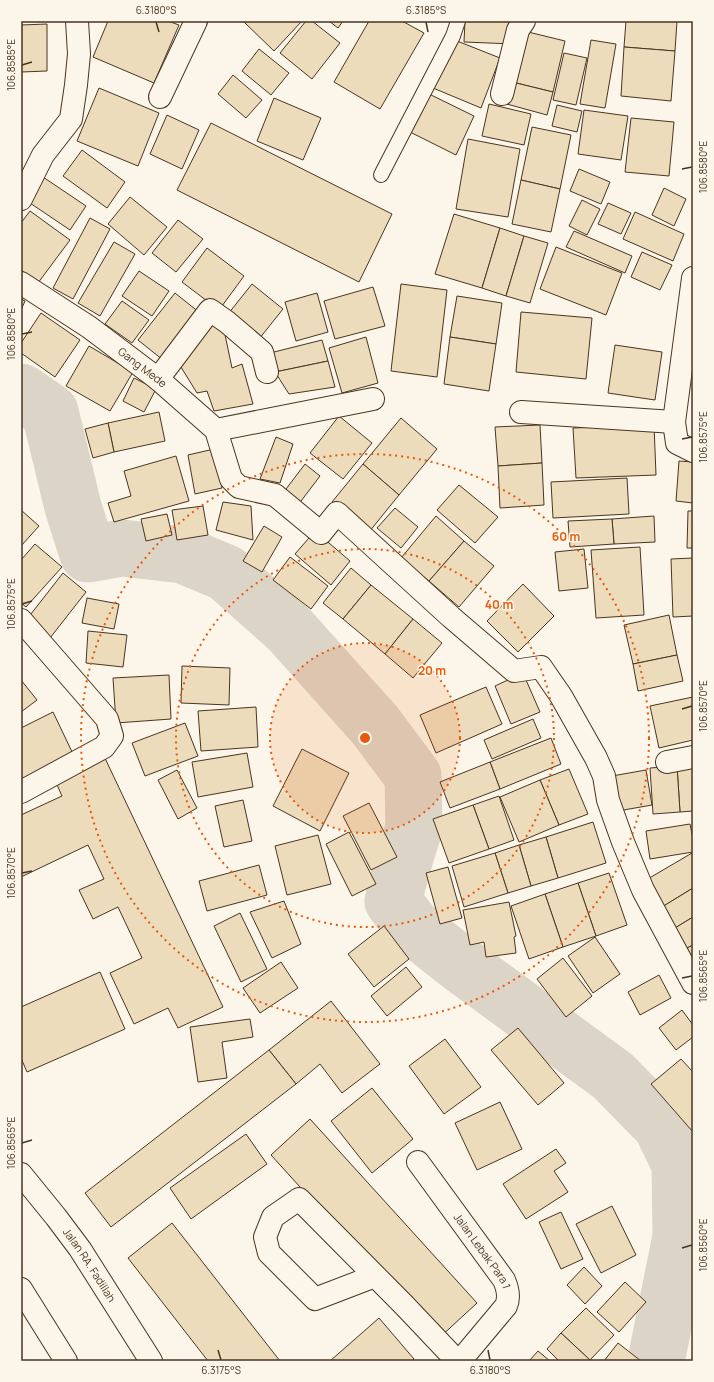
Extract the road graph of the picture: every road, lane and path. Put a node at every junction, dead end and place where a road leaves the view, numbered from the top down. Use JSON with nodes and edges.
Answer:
{"nodes":[{"id":1,"x":77,"y":21,"type":"edge"},
{"id":2,"x":196,"y":21,"type":"edge"},
{"id":3,"x":458,"y":21,"type":"edge"},
{"id":4,"x":524,"y":21,"type":"edge"},
{"id":5,"x":502,"y":94,"type":"dead end"},
{"id":6,"x":160,"y":97,"type":"dead end"},
{"id":7,"x":381,"y":175,"type":"dead end"},
{"id":8,"x":21,"y":200,"type":"edge"},
{"id":9,"x":693,"y":278,"type":"edge"},
{"id":10,"x":21,"y":283,"type":"edge"},
{"id":11,"x":267,"y":372,"type":"dead end"},
{"id":12,"x":158,"y":379,"type":"junction"},
{"id":13,"x":373,"y":399,"type":"dead end"},
{"id":14,"x":521,"y":412,"type":"dead end"},
{"id":15,"x":674,"y":422,"type":"junction"},
{"id":16,"x":216,"y":430,"type":"junction"},
{"id":17,"x":693,"y":451,"type":"edge"},
{"id":18,"x":21,"y":620,"type":"edge"},
{"id":19,"x":693,"y":757,"type":"edge"},
{"id":20,"x":667,"y":762,"type":"dead end"},
{"id":21,"x":21,"y":792,"type":"edge"},
{"id":22,"x":693,"y":983,"type":"edge"},
{"id":23,"x":418,"y":1162,"type":"dead end"},
{"id":24,"x":21,"y":1174,"type":"edge"},
{"id":25,"x":375,"y":1276,"type":"junction"},
{"id":26,"x":21,"y":1289,"type":"edge"},
{"id":27,"x":66,"y":1361,"type":"edge"},
{"id":28,"x":151,"y":1361,"type":"edge"},
{"id":29,"x":459,"y":1361,"type":"edge"}],
"edges":[{"from":1,"to":8,"type":"street"},
{"from":2,"to":6,"type":"street"},
{"from":3,"to":7,"type":"lane"},
{"from":4,"to":5,"type":"street"},
{"from":9,"to":15,"type":"street"},
{"from":10,"to":12,"type":"street","name":"Gang Mede"},
{"from":11,"to":12,"type":"street"},
{"from":12,"to":16,"type":"street","name":"Gang Mede"},
{"from":13,"to":16,"type":"street"},
{"from":14,"to":15,"type":"street"},
{"from":15,"to":17,"type":"street"},
{"from":16,"to":22,"type":"street"},
{"from":18,"to":21,"type":"street"},
{"from":19,"to":20,"type":"street"},
{"from":23,"to":29,"type":"street","name":"Jalan Lebak Para 1"},
{"from":24,"to":28,"type":"street","name":"Jalan RA. Fadillah"},
{"from":25,"to":25,"type":"street"},
{"from":25,"to":29,"type":"street"},
{"from":26,"to":27,"type":"street"}]}
